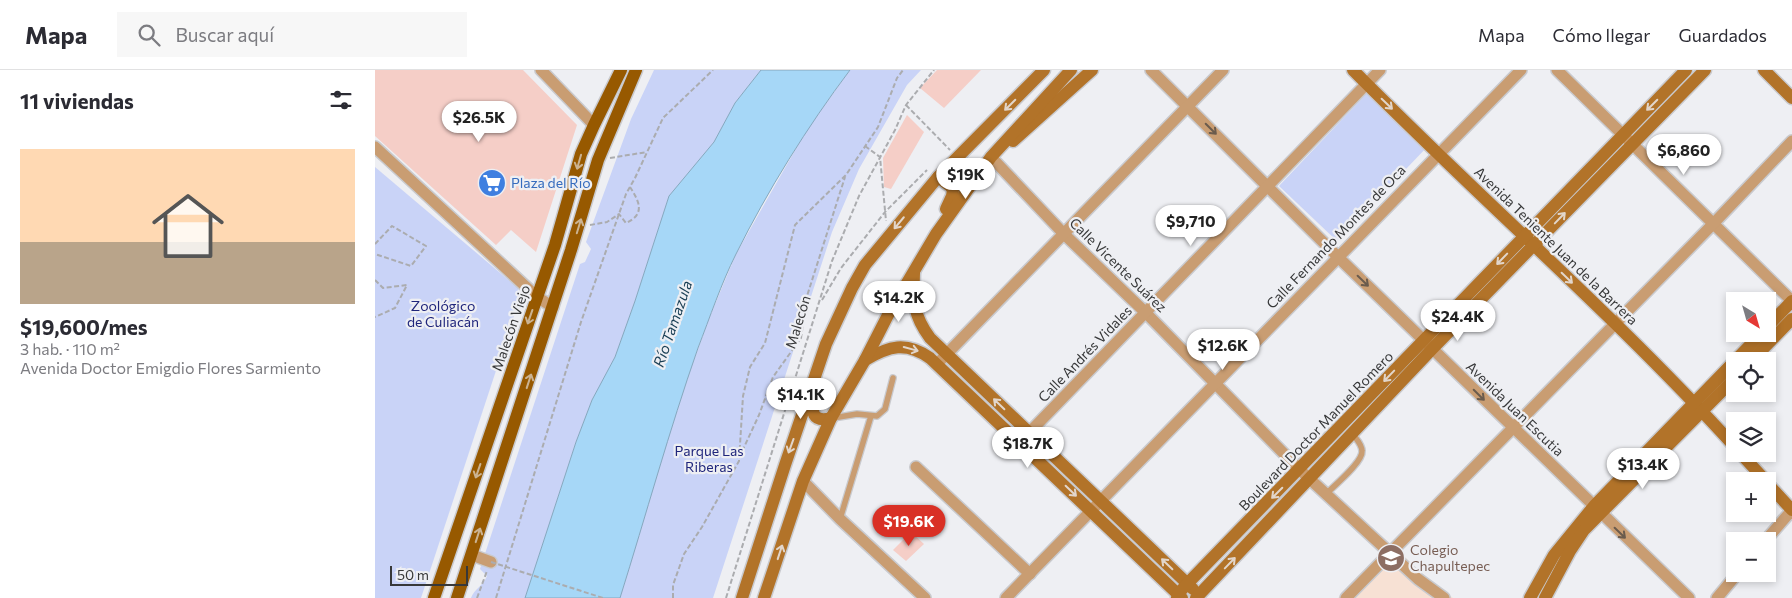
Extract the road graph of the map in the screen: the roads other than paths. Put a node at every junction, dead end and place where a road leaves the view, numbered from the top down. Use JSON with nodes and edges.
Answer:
{"nodes":[{"id":1,"x":541,"y":70,"type":"edge"},
{"id":2,"x":621,"y":70,"type":"edge"},
{"id":3,"x":636,"y":70,"type":"edge"},
{"id":4,"x":1044,"y":70,"type":"edge"},
{"id":5,"x":1071,"y":70,"type":"edge"},
{"id":6,"x":1092,"y":70,"type":"edge"},
{"id":7,"x":1151,"y":70,"type":"edge"},
{"id":8,"x":1223,"y":70,"type":"edge"},
{"id":9,"x":1353,"y":70,"type":"edge"},
{"id":10,"x":1380,"y":70,"type":"edge"},
{"id":11,"x":1521,"y":70,"type":"edge"},
{"id":12,"x":1557,"y":70,"type":"edge"},
{"id":13,"x":1686,"y":70,"type":"edge"},
{"id":14,"x":1705,"y":70,"type":"edge"},
{"id":15,"x":1764,"y":70,"type":"edge"},
{"id":16,"x":1366,"y":84,"type":"junction"},
{"id":17,"x":1792,"y":98,"type":"edge"},
{"id":18,"x":1188,"y":106,"type":"junction"},
{"id":19,"x":593,"y":125,"type":"junction"},
{"id":20,"x":1628,"y":138,"type":"junction"},
{"id":21,"x":1792,"y":142,"type":"edge"},
{"id":22,"x":1001,"y":145,"type":"junction"},
{"id":23,"x":375,"y":147,"type":"edge"},
{"id":24,"x":1439,"y":154,"type":"junction"},
{"id":25,"x":991,"y":157,"type":"junction"},
{"id":26,"x":598,"y":160,"type":"junction"},
{"id":27,"x":938,"y":177,"type":"junction"},
{"id":28,"x":1268,"y":186,"type":"junction"},
{"id":29,"x":1713,"y":224,"type":"junction"},
{"id":30,"x":936,"y":234,"type":"junction"},
{"id":31,"x":1064,"y":234,"type":"junction"},
{"id":32,"x":1524,"y":236,"type":"junction"},
{"id":33,"x":1534,"y":245,"type":"junction"},
{"id":34,"x":1338,"y":257,"type":"junction"},
{"id":35,"x":914,"y":270,"type":"junction"},
{"id":36,"x":537,"y":297,"type":"junction"},
{"id":37,"x":1792,"y":301,"type":"edge"},
{"id":38,"x":553,"y":307,"type":"junction"},
{"id":39,"x":1145,"y":313,"type":"junction"},
{"id":40,"x":1776,"y":318,"type":"edge"},
{"id":41,"x":1792,"y":319,"type":"edge"},
{"id":42,"x":1614,"y":324,"type":"junction"},
{"id":43,"x":1754,"y":342,"type":"edge"},
{"id":44,"x":1428,"y":344,"type":"junction"},
{"id":45,"x":1760,"y":352,"type":"edge"},
{"id":46,"x":947,"y":354,"type":"junction"},
{"id":47,"x":865,"y":360,"type":"junction"},
{"id":48,"x":937,"y":364,"type":"junction"},
{"id":49,"x":893,"y":378,"type":"dead end"},
{"id":50,"x":1215,"y":382,"type":"junction"},
{"id":51,"x":814,"y":384,"type":"junction"},
{"id":52,"x":1726,"y":386,"type":"edge"},
{"id":53,"x":1699,"y":408,"type":"junction"},
{"id":54,"x":871,"y":416,"type":"junction"},
{"id":55,"x":831,"y":418,"type":"junction"},
{"id":56,"x":1513,"y":428,"type":"junction"},
{"id":57,"x":1030,"y":433,"type":"junction"},
{"id":58,"x":1352,"y":433,"type":"junction"},
{"id":59,"x":1726,"y":437,"type":"edge"},
{"id":60,"x":1020,"y":443,"type":"junction"},
{"id":61,"x":1748,"y":462,"type":"edge"},
{"id":62,"x":916,"y":468,"type":"dead end"},
{"id":63,"x":1300,"y":470,"type":"junction"},
{"id":64,"x":1758,"y":472,"type":"edge"},
{"id":65,"x":1310,"y":478,"type":"junction"},
{"id":66,"x":803,"y":481,"type":"junction"},
{"id":67,"x":1776,"y":492,"type":"edge"},
{"id":68,"x":1326,"y":494,"type":"junction"},
{"id":69,"x":1101,"y":501,"type":"junction"},
{"id":70,"x":1091,"y":510,"type":"junction"},
{"id":71,"x":1597,"y":510,"type":"junction"},
{"id":72,"x":1792,"y":510,"type":"edge"},
{"id":73,"x":841,"y":519,"type":"junction"},
{"id":74,"x":1773,"y":532,"type":"edge"},
{"id":75,"x":1390,"y":553,"type":"junction"},
{"id":76,"x":472,"y":555,"type":"junction"},
{"id":77,"x":491,"y":562,"type":"road end"},
{"id":78,"x":1030,"y":574,"type":"junction"},
{"id":79,"x":1730,"y":582,"type":"edge"},
{"id":80,"x":1187,"y":584,"type":"junction"},
{"id":81,"x":1179,"y":597,"type":"edge"},
{"id":82,"x":1199,"y":597,"type":"edge"},
{"id":83,"x":434,"y":598,"type":"edge"},
{"id":84,"x":457,"y":598,"type":"edge"},
{"id":85,"x":742,"y":598,"type":"edge"},
{"id":86,"x":764,"y":598,"type":"edge"},
{"id":87,"x":925,"y":598,"type":"edge"},
{"id":88,"x":1006,"y":598,"type":"edge"},
{"id":89,"x":1345,"y":598,"type":"edge"},
{"id":90,"x":1443,"y":598,"type":"edge"},
{"id":91,"x":1530,"y":598,"type":"edge"},
{"id":92,"x":1545,"y":598,"type":"edge"},
{"id":93,"x":1689,"y":598,"type":"edge"},
{"id":94,"x":1717,"y":598,"type":"edge"}],
"edges":[{"from":1,"to":19,"type":"street"},
{"from":2,"to":19,"type":"main road","name":"Malecón Viejo"},
{"from":3,"to":26,"type":"main road"},
{"from":4,"to":27,"type":"street","one_way":true},
{"from":5,"to":22,"type":"street"},
{"from":6,"to":22,"type":"street"},
{"from":7,"to":18,"type":"street","name":"Avenida Juan Escutia"},
{"from":8,"to":18,"type":"street"},
{"from":9,"to":16,"type":"street","name":"Avenida Teniente Juan de la Barrera"},
{"from":10,"to":16,"type":"street","name":"Calle Andrés Vidales"},
{"from":11,"to":24,"type":"street","name":"Calle Fernando Montes de Oca"},
{"from":12,"to":20,"type":"street"},
{"from":13,"to":20,"type":"street","name":"Boulevard Doctor Manuel Romero","one_way":true},
{"from":14,"to":20,"type":"street","name":"Boulevard Doctor Manuel Romero"},
{"from":15,"to":17,"type":"street"},
{"from":16,"to":24,"type":"street","name":"Avenida Teniente Juan de la Barrera","one_way":true},
{"from":16,"to":28,"type":"street","name":"Calle Andrés Vidales"},
{"from":18,"to":28,"type":"street","name":"Avenida Juan Escutia","one_way":true},
{"from":18,"to":31,"type":"street"},
{"from":19,"to":26,"type":"main road"},
{"from":19,"to":36,"type":"main road","name":"Malecón Viejo","one_way":true},
{"from":20,"to":29,"type":"street"},
{"from":20,"to":32,"type":"street","name":"Boulevard Doctor Manuel Romero"},
{"from":33,"to":20,"type":"street","name":"Boulevard Doctor Manuel Romero","one_way":true},
{"from":21,"to":29,"type":"street"},
{"from":22,"to":25,"type":"street"},
{"from":23,"to":36,"type":"street"},
{"from":24,"to":32,"type":"street","name":"Avenida Teniente Juan de la Barrera"},
{"from":24,"to":34,"type":"street","name":"Calle Fernando Montes de Oca"},
{"from":25,"to":30,"type":"street"},
{"from":25,"to":31,"type":"street","name":"Calle Vicente Suárez"},
{"from":38,"to":26,"type":"main road","one_way":true},
{"from":27,"to":30,"type":"street"},
{"from":27,"to":51,"type":"street","one_way":true},
{"from":28,"to":34,"type":"street","name":"Avenida Juan Escutia"},
{"from":28,"to":39,"type":"street","name":"Calle Andrés Vidales"},
{"from":29,"to":37,"type":"street"},
{"from":29,"to":42,"type":"street"},
{"from":30,"to":35,"type":"street"},
{"from":31,"to":39,"type":"street","name":"Calle Vicente Suárez"},
{"from":31,"to":46,"type":"street"},
{"from":32,"to":33,"type":"street","name":"Avenida Teniente Juan de la Barrera"},
{"from":32,"to":44,"type":"street","name":"Boulevard Doctor Manuel Romero","one_way":true},
{"from":33,"to":42,"type":"street","name":"Avenida Teniente Juan de la Barrera","one_way":true},
{"from":33,"to":44,"type":"street","name":"Boulevard Doctor Manuel Romero"},
{"from":34,"to":44,"type":"street","name":"Avenida Juan Escutia","one_way":true},
{"from":34,"to":50,"type":"street","name":"Calle Fernando Montes de Oca"},
{"from":35,"to":46,"type":"street"},
{"from":35,"to":47,"type":"street"},
{"from":36,"to":38,"type":"street"},
{"from":36,"to":83,"type":"main road","name":"Malecón Viejo","one_way":true},
{"from":37,"to":40,"type":"street"},
{"from":76,"to":38,"type":"main road","one_way":true},
{"from":39,"to":50,"type":"street","name":"Calle Vicente Suárez"},
{"from":39,"to":57,"type":"street","name":"Calle Andrés Vidales"},
{"from":41,"to":45,"type":"street"},
{"from":42,"to":53,"type":"street","name":"Avenida Teniente Juan de la Barrera"},
{"from":42,"to":56,"type":"street"},
{"from":43,"to":53,"type":"street"},
{"from":44,"to":56,"type":"street","name":"Avenida Juan Escutia","one_way":true},
{"from":44,"to":58,"type":"street","name":"Boulevard Doctor Manuel Romero"},
{"from":44,"to":63,"type":"street","name":"Boulevard Doctor Manuel Romero","one_way":true},
{"from":46,"to":48,"type":"street"},
{"from":57,"to":46,"type":"street","one_way":true},
{"from":47,"to":48,"type":"street","one_way":true},
{"from":47,"to":55,"type":"street"},
{"from":48,"to":60,"type":"street"},
{"from":49,"to":54,"type":"lane"},
{"from":50,"to":63,"type":"street","name":"Calle Vicente Suárez"},
{"from":50,"to":69,"type":"street","name":"Calle Fernando Montes de Oca"},
{"from":51,"to":55,"type":"street"},
{"from":51,"to":85,"type":"street","one_way":true},
{"from":52,"to":53,"type":"street"},
{"from":53,"to":59,"type":"street","name":"Avenida Teniente Juan de la Barrera"},
{"from":53,"to":71,"type":"street"},
{"from":54,"to":55,"type":"lane"},
{"from":54,"to":73,"type":"lane"},
{"from":55,"to":66,"type":"street"},
{"from":56,"to":71,"type":"street","name":"Avenida Juan Escutia"},
{"from":56,"to":75,"type":"street"},
{"from":57,"to":60,"type":"street","name":"Calle Andrés Vidales"},
{"from":57,"to":69,"type":"street"},
{"from":58,"to":65,"type":"street","name":"Boulevard Doctor Manuel Romero"},
{"from":58,"to":68,"type":"lane"},
{"from":60,"to":70,"type":"street","one_way":true},
{"from":61,"to":64,"type":"street"},
{"from":62,"to":78,"type":"street"},
{"from":63,"to":65,"type":"street","name":"Calle Vicente Suárez"},
{"from":63,"to":80,"type":"street","name":"Boulevard Doctor Manuel Romero","one_way":true},
{"from":65,"to":68,"type":"street","name":"Calle Vicente Suárez"},
{"from":82,"to":65,"type":"street","name":"Boulevard Doctor Manuel Romero","one_way":true},
{"from":66,"to":73,"type":"street"},
{"from":86,"to":66,"type":"street","one_way":true},
{"from":67,"to":72,"type":"street"},
{"from":68,"to":75,"type":"street","name":"Calle Vicente Suárez"},
{"from":69,"to":70,"type":"street","name":"Calle Fernando Montes de Oca"},
{"from":80,"to":69,"type":"street","one_way":true},
{"from":70,"to":78,"type":"street","name":"Calle Fernando Montes de Oca"},
{"from":70,"to":81,"type":"street"},
{"from":71,"to":91,"type":"street"},
{"from":71,"to":92,"type":"street"},
{"from":71,"to":93,"type":"street","name":"Avenida Juan Escutia","one_way":true},
{"from":72,"to":74,"type":"street"},
{"from":73,"to":87,"type":"street"},
{"from":75,"to":89,"type":"street"},
{"from":75,"to":90,"type":"street","name":"Calle Vicente Suárez"},
{"from":76,"to":77,"type":"street"},
{"from":76,"to":84,"type":"main road"},
{"from":78,"to":88,"type":"street","name":"Calle Fernando Montes de Oca"},
{"from":79,"to":94,"type":"street"},
{"from":80,"to":81,"type":"street","name":"Boulevard Doctor Manuel Romero"},
{"from":80,"to":82,"type":"street"}]}
